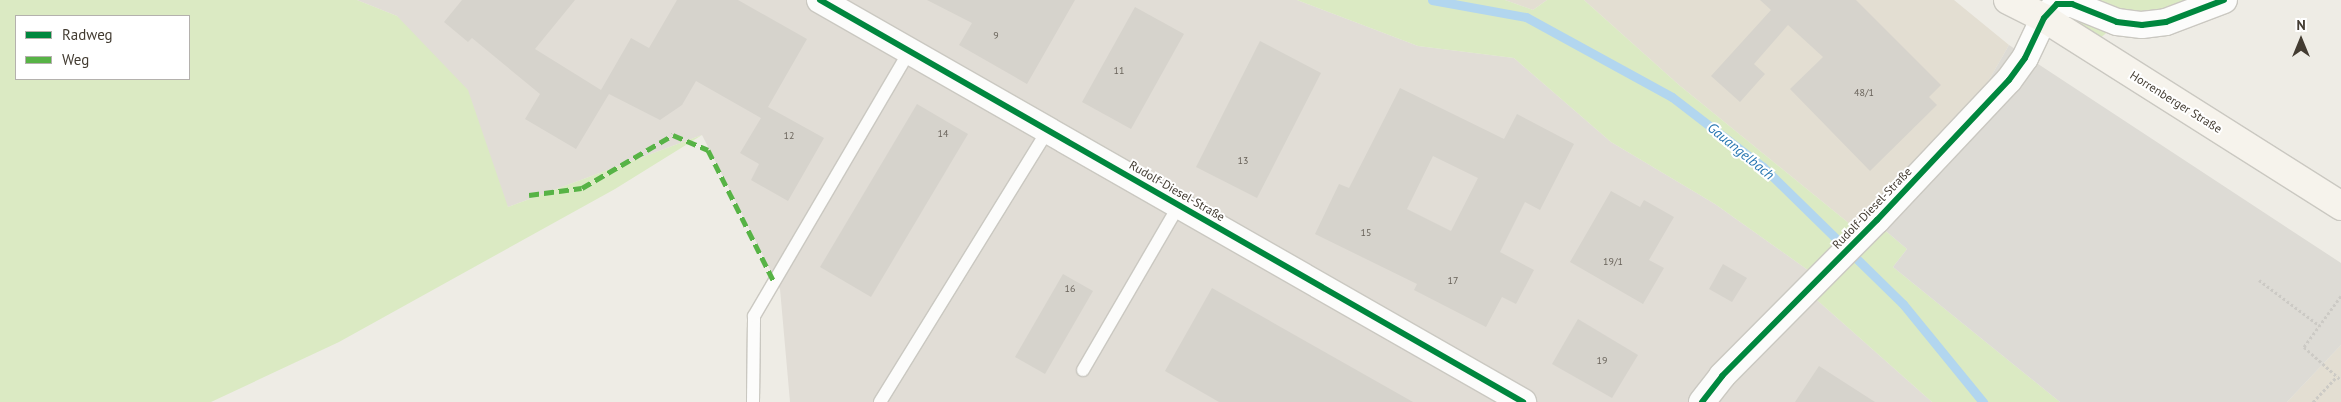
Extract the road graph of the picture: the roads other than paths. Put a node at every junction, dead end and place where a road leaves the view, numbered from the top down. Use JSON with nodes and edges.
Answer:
{"nodes":[{"id":1,"x":820,"y":0,"type":"edge"},
{"id":2,"x":2008,"y":0,"type":"edge"},
{"id":3,"x":2224,"y":0,"type":"edge"},
{"id":4,"x":2044,"y":18,"type":"junction"},
{"id":5,"x":910,"y":50,"type":"junction"},
{"id":6,"x":1048,"y":130,"type":"junction"},
{"id":7,"x":1179,"y":205,"type":"junction"},
{"id":8,"x":2341,"y":206,"type":"edge"},
{"id":9,"x":1083,"y":370,"type":"dead end"},
{"id":10,"x":753,"y":402,"type":"edge"},
{"id":11,"x":880,"y":402,"type":"edge"},
{"id":12,"x":1523,"y":402,"type":"edge"},
{"id":13,"x":1702,"y":402,"type":"edge"}],
"edges":[{"from":1,"to":5,"type":"street","name":"Rudolf-Diesel-Straße"},
{"from":2,"to":4,"type":"street","name":"Horrenberger Straße"},
{"from":3,"to":4,"type":"street"},
{"from":4,"to":8,"type":"street","name":"Horrenberger Straße"},
{"from":4,"to":13,"type":"street","name":"Rudolf-Diesel-Straße"},
{"from":5,"to":6,"type":"street","name":"Rudolf-Diesel-Straße"},
{"from":5,"to":10,"type":"lane"},
{"from":6,"to":7,"type":"street","name":"Rudolf-Diesel-Straße"},
{"from":6,"to":11,"type":"lane"},
{"from":7,"to":9,"type":"lane"},
{"from":7,"to":12,"type":"street","name":"Rudolf-Diesel-Straße"}]}
